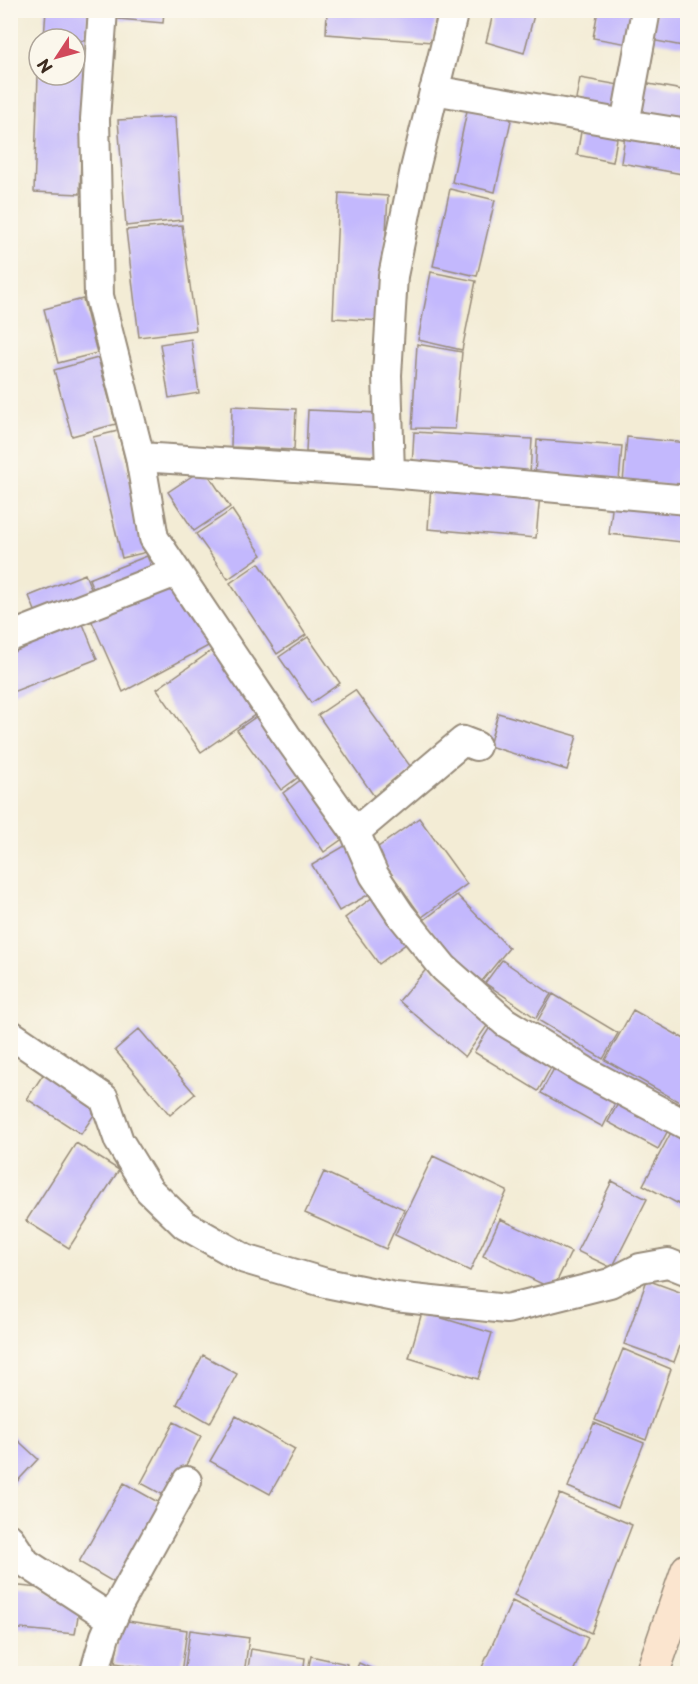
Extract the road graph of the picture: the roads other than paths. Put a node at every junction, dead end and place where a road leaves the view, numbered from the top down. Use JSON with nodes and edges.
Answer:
{"nodes":[{"id":1,"x":103,"y":10,"type":"edge"},
{"id":2,"x":454,"y":10,"type":"edge"},
{"id":3,"x":646,"y":10,"type":"edge"},
{"id":4,"x":434,"y":90,"type":"junction"},
{"id":5,"x":626,"y":124,"type":"junction"},
{"id":6,"x":687,"y":134,"type":"edge"},
{"id":7,"x":140,"y":457,"type":"junction"},
{"id":8,"x":390,"y":473,"type":"junction"},
{"id":9,"x":687,"y":500,"type":"edge"},
{"id":10,"x":176,"y":572,"type":"junction"},
{"id":11,"x":10,"y":637,"type":"edge"},
{"id":12,"x":476,"y":746,"type":"dead end"},
{"id":13,"x":355,"y":832,"type":"junction"},
{"id":14,"x":10,"y":1034,"type":"edge"},
{"id":15,"x":687,"y":1126,"type":"edge"},
{"id":16,"x":687,"y":1270,"type":"edge"},
{"id":17,"x":187,"y":1481,"type":"dead end"},
{"id":18,"x":10,"y":1539,"type":"edge"},
{"id":19,"x":687,"y":1570,"type":"edge"},
{"id":20,"x":112,"y":1618,"type":"junction"},
{"id":21,"x":93,"y":1674,"type":"edge"},
{"id":22,"x":652,"y":1674,"type":"edge"}],
"edges":[{"from":1,"to":7,"type":"street"},
{"from":2,"to":4,"type":"street"},
{"from":3,"to":5,"type":"street"},
{"from":4,"to":5,"type":"street"},
{"from":4,"to":8,"type":"street"},
{"from":5,"to":6,"type":"street"},
{"from":7,"to":8,"type":"street"},
{"from":7,"to":10,"type":"street"},
{"from":8,"to":9,"type":"street"},
{"from":10,"to":11,"type":"street"},
{"from":10,"to":13,"type":"street"},
{"from":12,"to":13,"type":"street"},
{"from":13,"to":15,"type":"street"},
{"from":14,"to":16,"type":"street"},
{"from":17,"to":20,"type":"street"},
{"from":18,"to":20,"type":"street"},
{"from":19,"to":22,"type":"main road"},
{"from":20,"to":21,"type":"street"}]}
